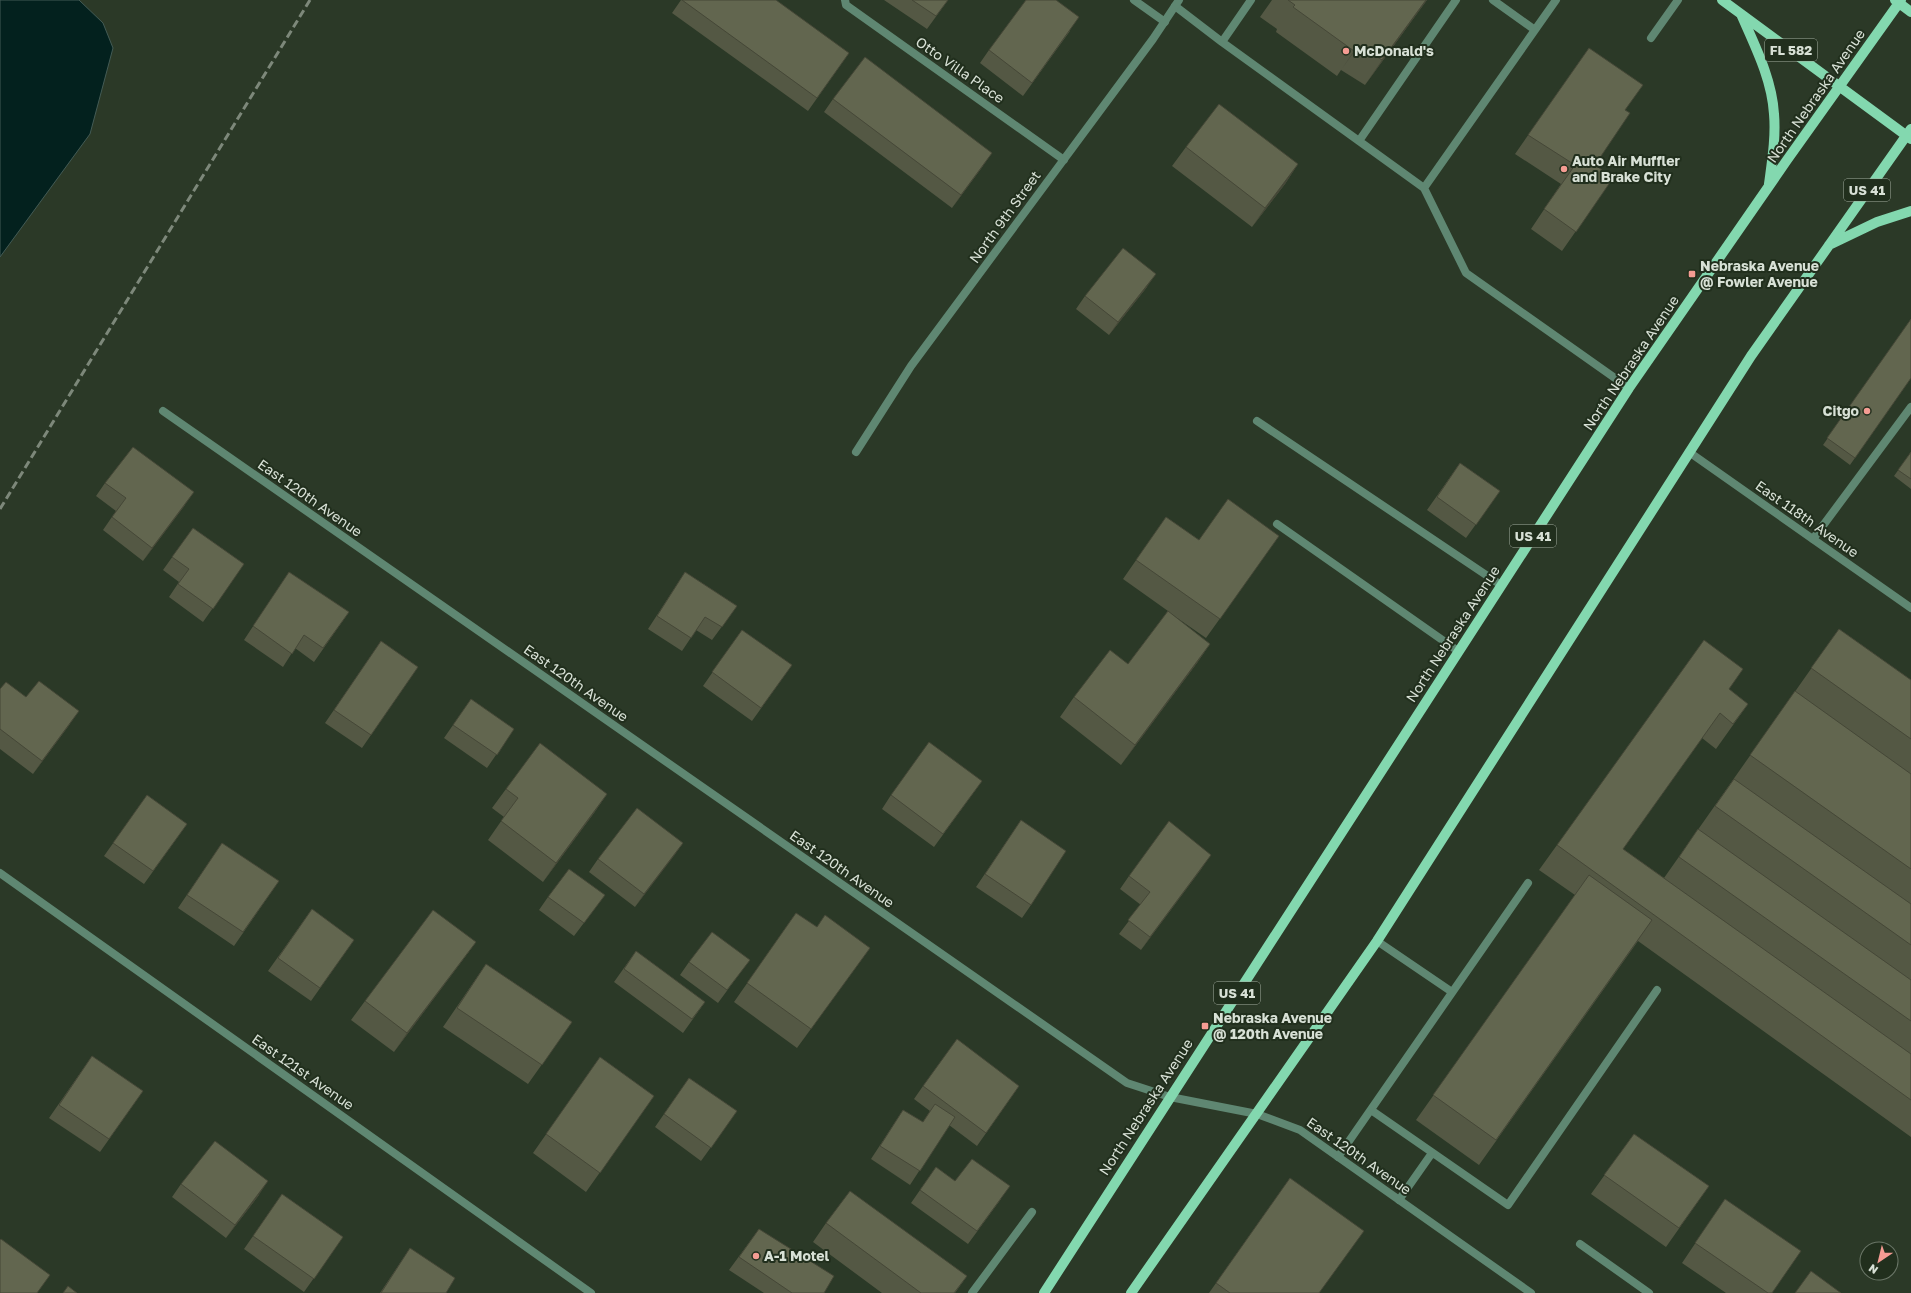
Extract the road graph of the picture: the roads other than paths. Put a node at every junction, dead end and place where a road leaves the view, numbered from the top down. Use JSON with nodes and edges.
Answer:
{"nodes":[{"id":1,"x":845,"y":0,"type":"edge"},
{"id":2,"x":1134,"y":0,"type":"edge"},
{"id":3,"x":1251,"y":0,"type":"edge"},
{"id":4,"x":1456,"y":0,"type":"edge"},
{"id":5,"x":1493,"y":0,"type":"edge"},
{"id":6,"x":1556,"y":0,"type":"edge"},
{"id":7,"x":1678,"y":0,"type":"edge"},
{"id":8,"x":1722,"y":0,"type":"edge"},
{"id":9,"x":1898,"y":1,"type":"edge"},
{"id":10,"x":1177,"y":3,"type":"edge"},
{"id":11,"x":1911,"y":12,"type":"edge"},
{"id":12,"x":1741,"y":14,"type":"junction"},
{"id":13,"x":1165,"y":22,"type":"junction"},
{"id":14,"x":1535,"y":30,"type":"junction"},
{"id":15,"x":1651,"y":38,"type":"dead end"},
{"id":16,"x":1222,"y":42,"type":"junction"},
{"id":17,"x":1840,"y":87,"type":"junction"},
{"id":18,"x":1909,"y":135,"type":"edge"},
{"id":19,"x":1359,"y":141,"type":"junction"},
{"id":20,"x":1064,"y":160,"type":"junction"},
{"id":21,"x":1424,"y":188,"type":"junction"},
{"id":22,"x":1768,"y":188,"type":"junction"},
{"id":23,"x":1911,"y":211,"type":"edge"},
{"id":24,"x":1828,"y":246,"type":"junction"},
{"id":25,"x":1629,"y":388,"type":"junction"},
{"id":26,"x":1911,"y":407,"type":"edge"},
{"id":27,"x":163,"y":410,"type":"dead end"},
{"id":28,"x":1257,"y":421,"type":"dead end"},
{"id":29,"x":856,"y":452,"type":"dead end"},
{"id":30,"x":1689,"y":452,"type":"junction"},
{"id":31,"x":1277,"y":524,"type":"dead end"},
{"id":32,"x":1813,"y":539,"type":"junction"},
{"id":33,"x":1501,"y":585,"type":"junction"},
{"id":34,"x":1911,"y":608,"type":"edge"},
{"id":35,"x":1458,"y":651,"type":"junction"},
{"id":36,"x":0,"y":873,"type":"edge"},
{"id":37,"x":1528,"y":883,"type":"dead end"},
{"id":38,"x":1377,"y":941,"type":"junction"},
{"id":39,"x":1657,"y":990,"type":"dead end"},
{"id":40,"x":1452,"y":992,"type":"junction"},
{"id":41,"x":1170,"y":1097,"type":"junction"},
{"id":42,"x":1370,"y":1110,"type":"junction"},
{"id":43,"x":1257,"y":1114,"type":"junction"},
{"id":44,"x":1432,"y":1153,"type":"junction"},
{"id":45,"x":1338,"y":1157,"type":"junction"},
{"id":46,"x":1399,"y":1200,"type":"junction"},
{"id":47,"x":1032,"y":1212,"type":"dead end"},
{"id":48,"x":1580,"y":1244,"type":"dead end"},
{"id":49,"x":591,"y":1293,"type":"edge"},
{"id":50,"x":972,"y":1293,"type":"edge"},
{"id":51,"x":1044,"y":1293,"type":"edge"},
{"id":52,"x":1131,"y":1293,"type":"edge"},
{"id":53,"x":1531,"y":1293,"type":"edge"},
{"id":54,"x":1649,"y":1293,"type":"edge"}],
"edges":[{"from":1,"to":20,"type":"street","name":"Otto Villa Place"},
{"from":2,"to":13,"type":"street"},
{"from":3,"to":16,"type":"street"},
{"from":4,"to":19,"type":"street"},
{"from":5,"to":14,"type":"street"},
{"from":6,"to":14,"type":"street"},
{"from":7,"to":15,"type":"street"},
{"from":8,"to":12,"type":"main road","number":"FL 582"},
{"from":9,"to":11,"type":"main road"},
{"from":9,"to":17,"type":"main road","name":"North Nebraska Avenue","number":"US 41"},
{"from":10,"to":13,"type":"street","name":"North 9th Street"},
{"from":10,"to":16,"type":"street"},
{"from":12,"to":17,"type":"main road","number":"FL 582"},
{"from":12,"to":22,"type":"main road"},
{"from":13,"to":20,"type":"street","name":"North 9th Street"},
{"from":14,"to":21,"type":"street"},
{"from":16,"to":19,"type":"street"},
{"from":17,"to":18,"type":"main road","number":"FL 582"},
{"from":17,"to":22,"type":"main road","name":"North Nebraska Avenue","number":"US 41"},
{"from":18,"to":24,"type":"main road","number":"US 41"},
{"from":19,"to":21,"type":"street"},
{"from":20,"to":29,"type":"street","name":"North 9th Street"},
{"from":21,"to":25,"type":"street"},
{"from":22,"to":25,"type":"main road","name":"North Nebraska Avenue","number":"US 41"},
{"from":23,"to":24,"type":"main road"},
{"from":24,"to":30,"type":"main road","number":"US 41"},
{"from":25,"to":33,"type":"main road","name":"North Nebraska Avenue","number":"US 41"},
{"from":26,"to":32,"type":"street"},
{"from":27,"to":41,"type":"street","name":"East 120th Avenue"},
{"from":28,"to":33,"type":"street"},
{"from":30,"to":32,"type":"street","name":"East 118th Avenue"},
{"from":30,"to":38,"type":"main road","number":"US 41"},
{"from":31,"to":35,"type":"street"},
{"from":32,"to":34,"type":"street","name":"East 118th Avenue"},
{"from":33,"to":35,"type":"main road","name":"North Nebraska Avenue","number":"US 41"},
{"from":35,"to":41,"type":"main road","name":"North Nebraska Avenue","number":"US 41"},
{"from":36,"to":49,"type":"street","name":"East 121st Avenue"},
{"from":37,"to":40,"type":"street"},
{"from":38,"to":40,"type":"street"},
{"from":38,"to":43,"type":"main road","number":"US 41"},
{"from":39,"to":44,"type":"street"},
{"from":40,"to":42,"type":"street"},
{"from":41,"to":43,"type":"street","name":"East 120th Avenue"},
{"from":41,"to":51,"type":"main road","name":"North Nebraska Avenue","number":"US 41"},
{"from":42,"to":44,"type":"street"},
{"from":42,"to":45,"type":"street"},
{"from":43,"to":45,"type":"street","name":"East 120th Avenue"},
{"from":43,"to":52,"type":"main road","number":"US 41"},
{"from":44,"to":46,"type":"street"},
{"from":45,"to":46,"type":"street","name":"East 120th Avenue"},
{"from":46,"to":53,"type":"street","name":"East 120th Avenue"},
{"from":47,"to":50,"type":"street"},
{"from":48,"to":54,"type":"street"}]}
